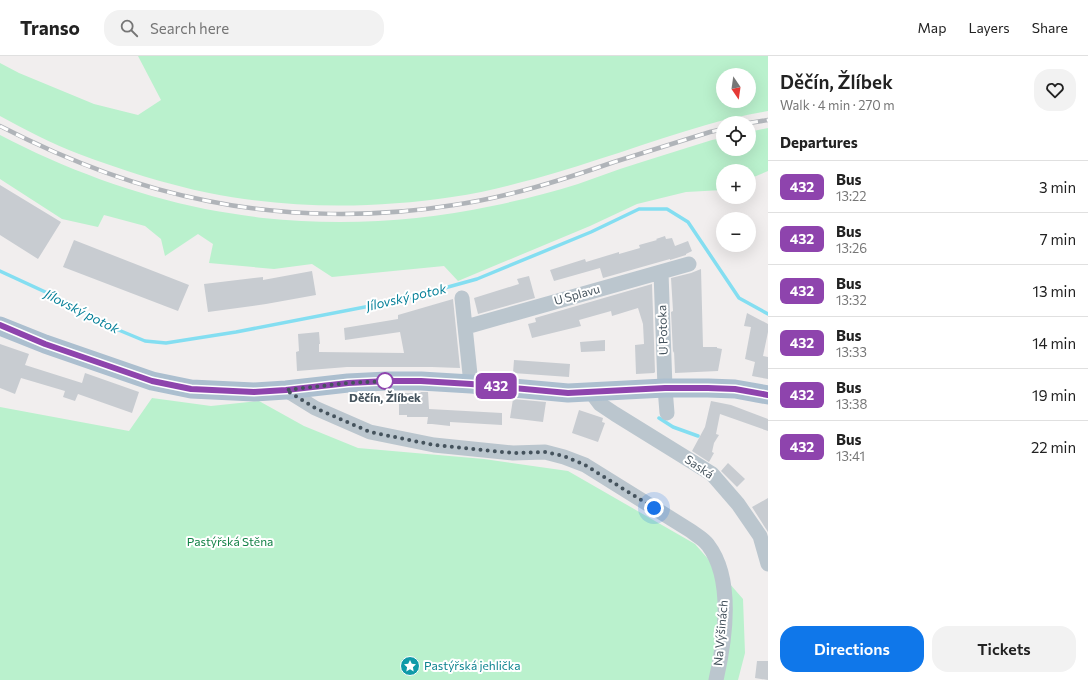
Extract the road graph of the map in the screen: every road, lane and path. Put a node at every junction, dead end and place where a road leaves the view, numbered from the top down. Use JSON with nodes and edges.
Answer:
{"nodes":[{"id":1,"x":689,"y":264,"type":"dead end"},
{"id":2,"x":661,"y":272,"type":"junction"},
{"id":3,"x":462,"y":298,"type":"dead end"},
{"id":4,"x":0,"y":326,"type":"edge"},
{"id":5,"x":466,"y":327,"type":"junction"},
{"id":6,"x":471,"y":384,"type":"junction"},
{"id":7,"x":665,"y":388,"type":"junction"},
{"id":8,"x":286,"y":390,"type":"junction"},
{"id":9,"x":591,"y":392,"type":"junction"},
{"id":10,"x":768,"y":395,"type":"edge"},
{"id":11,"x":667,"y":413,"type":"dead end"},
{"id":12,"x":768,"y":564,"type":"edge"},
{"id":13,"x":716,"y":680,"type":"edge"}],
"edges":[{"from":1,"to":2,"type":"street","name":"U Splavu"},
{"from":2,"to":5,"type":"street","name":"U Splavu"},
{"from":2,"to":7,"type":"street","name":"U Potoka"},
{"from":3,"to":5,"type":"street"},
{"from":4,"to":8,"type":"main road"},
{"from":5,"to":6,"type":"street"},
{"from":6,"to":8,"type":"main road"},
{"from":6,"to":9,"type":"main road"},
{"from":7,"to":9,"type":"main road"},
{"from":7,"to":10,"type":"main road"},
{"from":7,"to":11,"type":"street","name":"U Potoka"},
{"from":8,"to":13,"type":"street","name":"Na Výšinách"},
{"from":9,"to":12,"type":"street","name":"Saská"}]}
